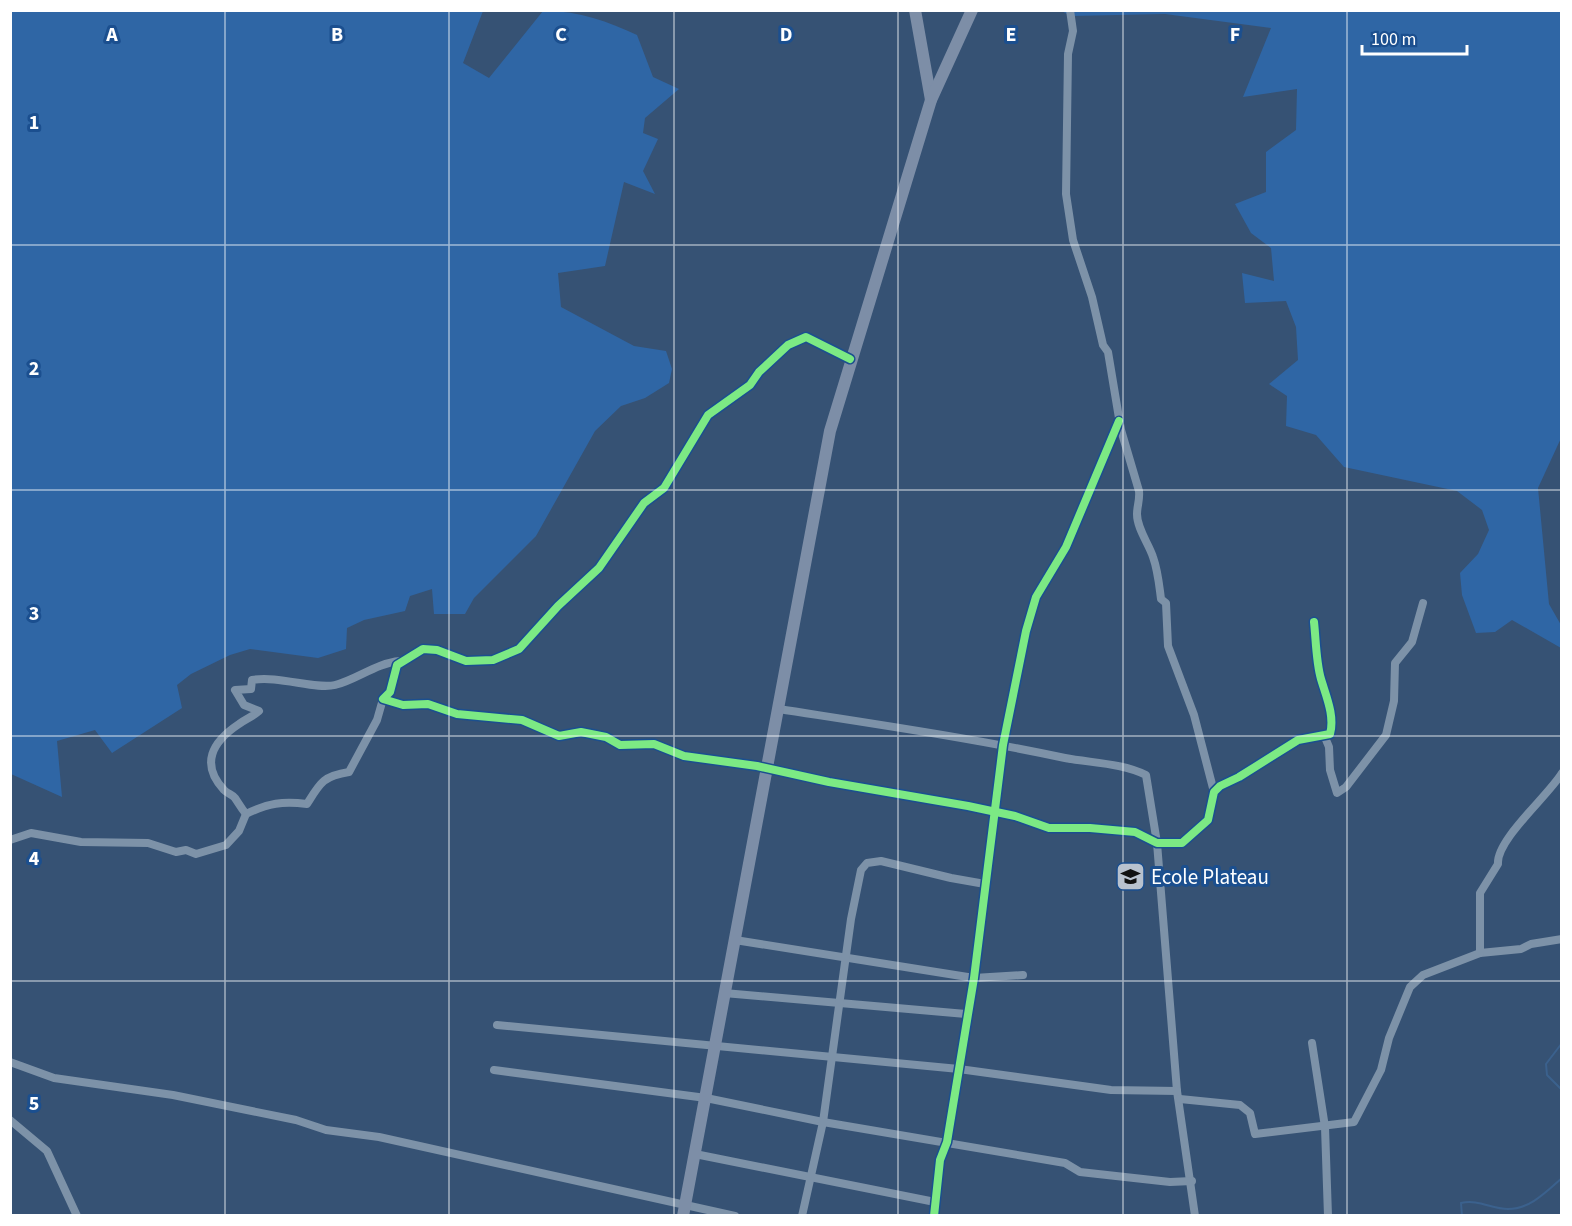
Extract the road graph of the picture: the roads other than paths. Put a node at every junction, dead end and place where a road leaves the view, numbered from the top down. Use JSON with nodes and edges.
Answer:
{"nodes":[{"id":1,"x":915,"y":10,"type":"edge"},
{"id":2,"x":972,"y":10,"type":"edge"},
{"id":3,"x":1070,"y":10,"type":"edge"},
{"id":4,"x":931,"y":100,"type":"junction"},
{"id":5,"x":850,"y":359,"type":"junction"},
{"id":6,"x":1119,"y":421,"type":"junction"},
{"id":7,"x":1422,"y":603,"type":"dead end"},
{"id":8,"x":1314,"y":622,"type":"dead end"},
{"id":9,"x":405,"y":661,"type":"junction"},
{"id":10,"x":382,"y":699,"type":"junction"},
{"id":11,"x":779,"y":709,"type":"junction"},
{"id":12,"x":1324,"y":735,"type":"junction"},
{"id":13,"x":1003,"y":745,"type":"junction"},
{"id":14,"x":766,"y":767,"type":"junction"},
{"id":15,"x":1562,"y":773,"type":"edge"},
{"id":16,"x":1214,"y":792,"type":"junction"},
{"id":17,"x":994,"y":813,"type":"junction"},
{"id":18,"x":246,"y":814,"type":"junction"},
{"id":19,"x":10,"y":840,"type":"edge"},
{"id":20,"x":1157,"y":843,"type":"junction"},
{"id":21,"x":985,"y":884,"type":"junction"},
{"id":22,"x":1562,"y":939,"type":"edge"},
{"id":23,"x":735,"y":940,"type":"junction"},
{"id":24,"x":1480,"y":953,"type":"junction"},
{"id":25,"x":846,"y":957,"type":"junction"},
{"id":26,"x":1023,"y":975,"type":"dead end"},
{"id":27,"x":974,"y":978,"type":"junction"},
{"id":28,"x":724,"y":993,"type":"junction"},
{"id":29,"x":839,"y":1005,"type":"junction"},
{"id":30,"x":966,"y":1014,"type":"junction"},
{"id":31,"x":497,"y":1025,"type":"dead end"},
{"id":32,"x":1312,"y":1043,"type":"dead end"},
{"id":33,"x":715,"y":1046,"type":"junction"},
{"id":34,"x":833,"y":1057,"type":"junction"},
{"id":35,"x":10,"y":1062,"type":"edge"},
{"id":36,"x":959,"y":1069,"type":"junction"},
{"id":37,"x":494,"y":1070,"type":"dead end"},
{"id":38,"x":1178,"y":1095,"type":"junction"},
{"id":39,"x":706,"y":1098,"type":"junction"},
{"id":40,"x":10,"y":1120,"type":"edge"},
{"id":41,"x":823,"y":1122,"type":"junction"},
{"id":42,"x":1325,"y":1127,"type":"junction"},
{"id":43,"x":947,"y":1142,"type":"junction"},
{"id":44,"x":695,"y":1154,"type":"junction"},
{"id":45,"x":810,"y":1177,"type":"junction"},
{"id":46,"x":1192,"y":1181,"type":"junction"},
{"id":47,"x":935,"y":1202,"type":"junction"},
{"id":48,"x":684,"y":1210,"type":"edge"},
{"id":49,"x":77,"y":1215,"type":"edge"},
{"id":50,"x":735,"y":1215,"type":"edge"},
{"id":51,"x":802,"y":1215,"type":"edge"},
{"id":52,"x":934,"y":1215,"type":"edge"},
{"id":53,"x":1196,"y":1215,"type":"edge"},
{"id":54,"x":1328,"y":1215,"type":"edge"}],
"edges":[{"from":1,"to":4,"type":"main road"},
{"from":2,"to":4,"type":"main road"},
{"from":3,"to":6,"type":"street"},
{"from":4,"to":5,"type":"main road"},
{"from":5,"to":9,"type":"street"},
{"from":5,"to":11,"type":"main road"},
{"from":6,"to":13,"type":"street"},
{"from":6,"to":16,"type":"street"},
{"from":7,"to":12,"type":"street"},
{"from":8,"to":12,"type":"street"},
{"from":9,"to":10,"type":"street"},
{"from":9,"to":18,"type":"street"},
{"from":10,"to":14,"type":"street"},
{"from":10,"to":18,"type":"street"},
{"from":11,"to":13,"type":"street"},
{"from":11,"to":14,"type":"main road"},
{"from":12,"to":16,"type":"street"},
{"from":13,"to":17,"type":"street"},
{"from":13,"to":20,"type":"street"},
{"from":14,"to":17,"type":"street"},
{"from":14,"to":23,"type":"main road"},
{"from":15,"to":24,"type":"street"},
{"from":16,"to":20,"type":"street"},
{"from":17,"to":20,"type":"street"},
{"from":17,"to":21,"type":"street"},
{"from":18,"to":19,"type":"street"},
{"from":20,"to":38,"type":"street"},
{"from":21,"to":25,"type":"street"},
{"from":21,"to":27,"type":"street"},
{"from":22,"to":24,"type":"street"},
{"from":23,"to":25,"type":"street"},
{"from":23,"to":28,"type":"main road"},
{"from":24,"to":42,"type":"street"},
{"from":25,"to":27,"type":"street"},
{"from":25,"to":29,"type":"street"},
{"from":26,"to":27,"type":"street"},
{"from":27,"to":30,"type":"street"},
{"from":28,"to":29,"type":"street"},
{"from":28,"to":33,"type":"main road"},
{"from":29,"to":30,"type":"street"},
{"from":29,"to":34,"type":"street"},
{"from":30,"to":36,"type":"street"},
{"from":31,"to":33,"type":"street"},
{"from":32,"to":42,"type":"street"},
{"from":33,"to":34,"type":"street"},
{"from":33,"to":39,"type":"main road"},
{"from":34,"to":36,"type":"street"},
{"from":34,"to":41,"type":"street"},
{"from":35,"to":48,"type":"street"},
{"from":36,"to":38,"type":"street"},
{"from":36,"to":43,"type":"street"},
{"from":37,"to":39,"type":"street"},
{"from":38,"to":42,"type":"street"},
{"from":38,"to":46,"type":"street"},
{"from":39,"to":41,"type":"street"},
{"from":39,"to":44,"type":"main road"},
{"from":40,"to":49,"type":"street"},
{"from":41,"to":43,"type":"street"},
{"from":41,"to":45,"type":"street"},
{"from":42,"to":54,"type":"street"},
{"from":43,"to":46,"type":"street"},
{"from":43,"to":47,"type":"street"},
{"from":44,"to":45,"type":"street"},
{"from":44,"to":48,"type":"main road"},
{"from":45,"to":47,"type":"street"},
{"from":45,"to":51,"type":"street"},
{"from":46,"to":53,"type":"street"},
{"from":47,"to":52,"type":"street"},
{"from":48,"to":50,"type":"street"}]}
